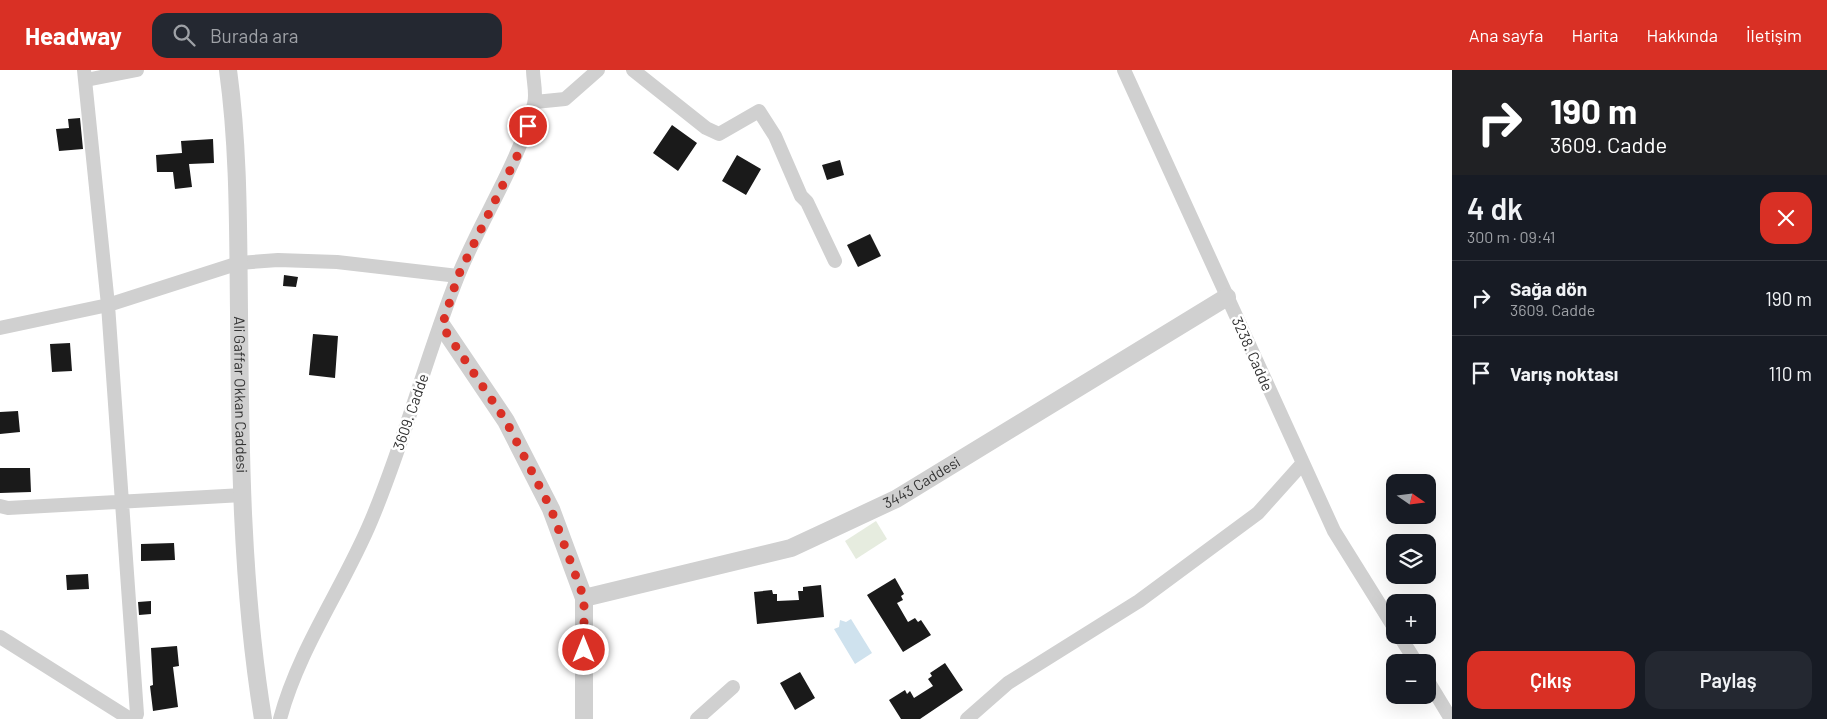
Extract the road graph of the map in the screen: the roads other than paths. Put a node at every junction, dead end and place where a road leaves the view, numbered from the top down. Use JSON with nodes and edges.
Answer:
{"nodes":[{"id":1,"x":137,"y":70,"type":"edge"},
{"id":2,"x":228,"y":70,"type":"edge"},
{"id":3,"x":533,"y":70,"type":"edge"},
{"id":4,"x":598,"y":70,"type":"edge"},
{"id":5,"x":634,"y":70,"type":"edge"},
{"id":6,"x":1124,"y":70,"type":"edge"},
{"id":7,"x":85,"y":75,"type":"edge"},
{"id":8,"x":535,"y":102,"type":"junction"},
{"id":9,"x":835,"y":261,"type":"dead end"},
{"id":10,"x":239,"y":263,"type":"junction"},
{"id":11,"x":458,"y":276,"type":"junction"},
{"id":12,"x":1227,"y":297,"type":"junction"},
{"id":13,"x":108,"y":305,"type":"junction"},
{"id":14,"x":442,"y":326,"type":"junction"},
{"id":15,"x":0,"y":328,"type":"edge"},
{"id":16,"x":1302,"y":464,"type":"junction"},
{"id":17,"x":243,"y":495,"type":"junction"},
{"id":18,"x":122,"y":501,"type":"junction"},
{"id":19,"x":0,"y":506,"type":"edge"},
{"id":20,"x":584,"y":598,"type":"junction"},
{"id":21,"x":1386,"y":615,"type":"edge"},
{"id":22,"x":0,"y":637,"type":"edge"},
{"id":23,"x":733,"y":687,"type":"dead end"},
{"id":24,"x":1436,"y":695,"type":"edge"},
{"id":25,"x":130,"y":719,"type":"edge"},
{"id":26,"x":135,"y":719,"type":"edge"},
{"id":27,"x":263,"y":719,"type":"edge"},
{"id":28,"x":280,"y":719,"type":"edge"},
{"id":29,"x":584,"y":719,"type":"edge"},
{"id":30,"x":697,"y":719,"type":"edge"},
{"id":31,"x":967,"y":719,"type":"edge"},
{"id":32,"x":1451,"y":719,"type":"edge"}],
"edges":[{"from":1,"to":7,"type":"street"},
{"from":2,"to":10,"type":"street","name":"Ali Gaffar Okkan Caddesi"},
{"from":3,"to":8,"type":"street","name":"3609. Cadde"},
{"from":4,"to":8,"type":"street"},
{"from":5,"to":9,"type":"street"},
{"from":6,"to":12,"type":"street","name":"3238. Cadde"},
{"from":7,"to":13,"type":"street"},
{"from":8,"to":11,"type":"street","name":"3609. Cadde"},
{"from":10,"to":11,"type":"street"},
{"from":10,"to":13,"type":"street"},
{"from":10,"to":17,"type":"street","name":"Ali Gaffar Okkan Caddesi"},
{"from":11,"to":14,"type":"street","name":"3609. Cadde"},
{"from":12,"to":16,"type":"street","name":"3238. Cadde"},
{"from":12,"to":20,"type":"street","name":"3443 Caddesi"},
{"from":13,"to":15,"type":"street"},
{"from":13,"to":18,"type":"street"},
{"from":14,"to":20,"type":"street"},
{"from":14,"to":28,"type":"street","name":"3609. Cadde"},
{"from":16,"to":21,"type":"street","name":"3238. Cadde"},
{"from":16,"to":31,"type":"street"},
{"from":17,"to":18,"type":"street"},
{"from":17,"to":27,"type":"street","name":"Ali Gaffar Okkan Caddesi"},
{"from":18,"to":19,"type":"street"},
{"from":18,"to":26,"type":"street"},
{"from":20,"to":29,"type":"street"},
{"from":22,"to":25,"type":"street"},
{"from":23,"to":30,"type":"street"},
{"from":24,"to":32,"type":"street"}]}
